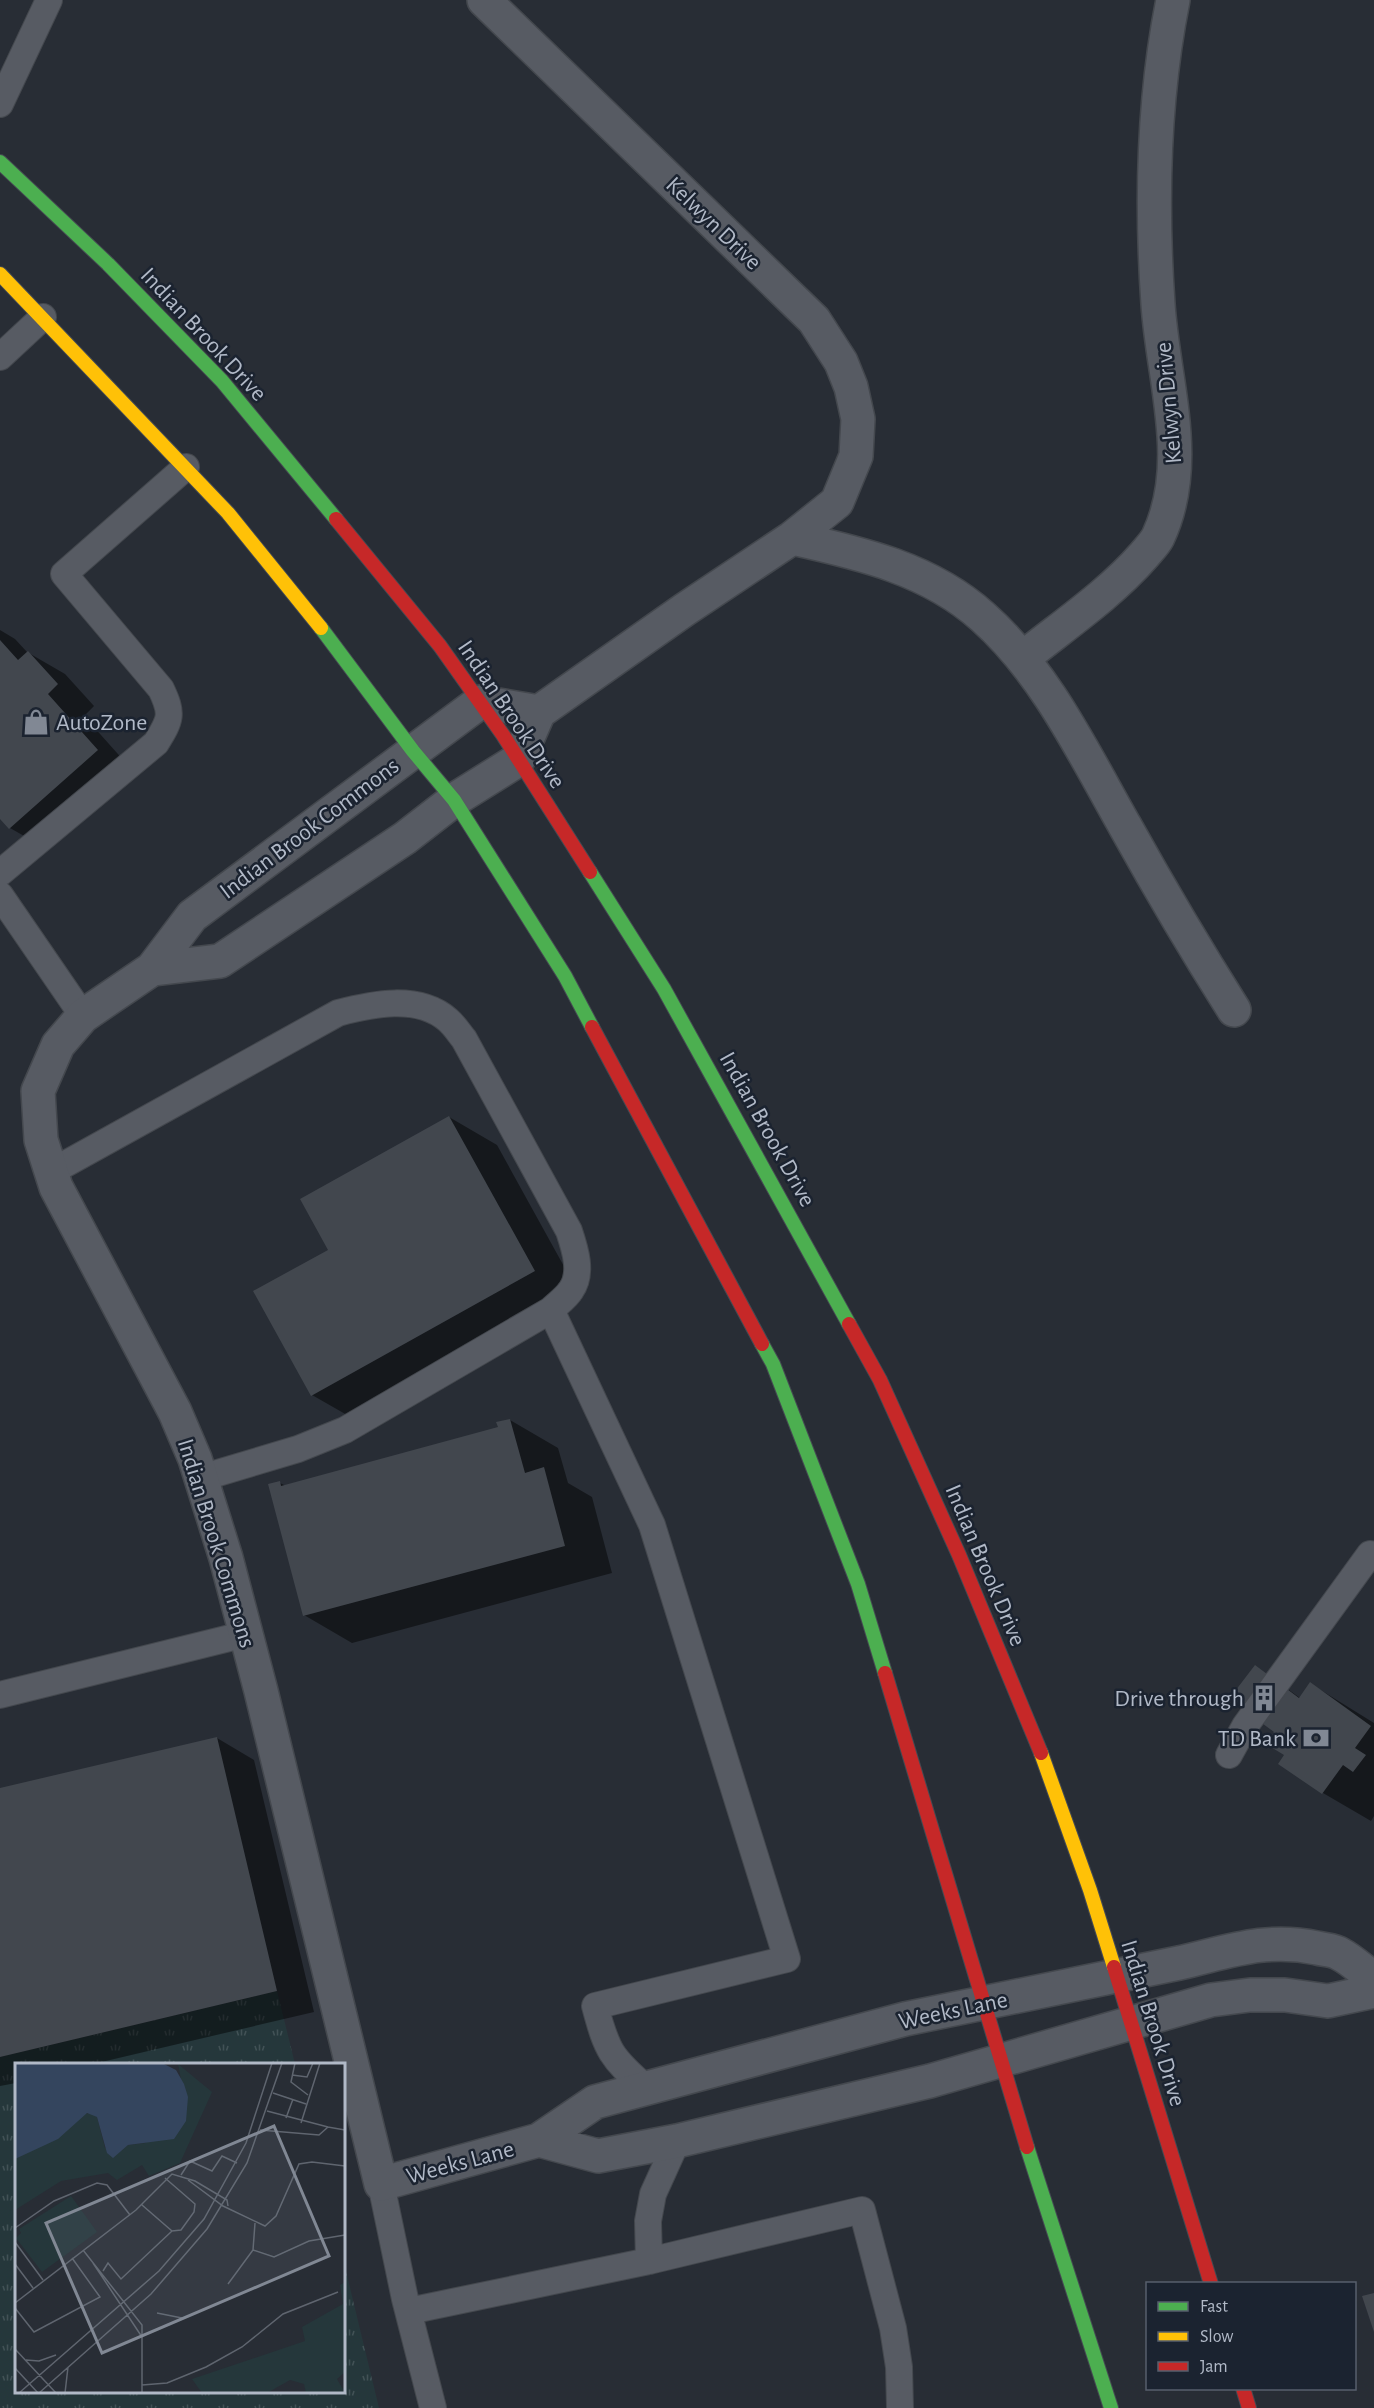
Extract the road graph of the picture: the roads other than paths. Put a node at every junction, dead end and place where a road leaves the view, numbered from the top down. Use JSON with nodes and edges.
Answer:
{"nodes":[{"id":1,"x":49,"y":0,"type":"edge"},
{"id":2,"x":484,"y":0,"type":"edge"},
{"id":3,"x":1173,"y":0,"type":"edge"},
{"id":4,"x":0,"y":104,"type":"edge"},
{"id":5,"x":0,"y":162,"type":"edge"},
{"id":6,"x":0,"y":274,"type":"edge"},
{"id":7,"x":43,"y":317,"type":"junction"},
{"id":8,"x":0,"y":357,"type":"edge"},
{"id":9,"x":186,"y":468,"type":"junction"},
{"id":10,"x":792,"y":538,"type":"junction"},
{"id":11,"x":1023,"y":658,"type":"junction"},
{"id":12,"x":480,"y":702,"type":"junction"},
{"id":13,"x":539,"y":712,"type":"junction"},
{"id":14,"x":413,"y":751,"type":"junction"},
{"id":15,"x":518,"y":760,"type":"junction"},
{"id":16,"x":454,"y":800,"type":"junction"},
{"id":17,"x":0,"y":873,"type":"edge"},
{"id":18,"x":0,"y":895,"type":"edge"},
{"id":19,"x":152,"y":969,"type":"junction"},
{"id":20,"x":1234,"y":1010,"type":"dead end"},
{"id":21,"x":83,"y":1016,"type":"junction"},
{"id":22,"x":51,"y":1172,"type":"junction"},
{"id":23,"x":551,"y":1310,"type":"junction"},
{"id":24,"x":201,"y":1478,"type":"junction"},
{"id":25,"x":1370,"y":1554,"type":"dead end"},
{"id":26,"x":246,"y":1634,"type":"junction"},
{"id":27,"x":0,"y":1695,"type":"edge"},
{"id":28,"x":1229,"y":1755,"type":"dead end"},
{"id":29,"x":1116,"y":1976,"type":"junction"},
{"id":30,"x":1374,"y":1979,"type":"edge"},
{"id":31,"x":1374,"y":1991,"type":"edge"},
{"id":32,"x":984,"y":2003,"type":"junction"},
{"id":33,"x":1132,"y":2023,"type":"junction"},
{"id":34,"x":1001,"y":2060,"type":"junction"},
{"id":35,"x":646,"y":2088,"type":"junction"},
{"id":36,"x":538,"y":2140,"type":"junction"},
{"id":37,"x":677,"y":2141,"type":"junction"},
{"id":38,"x":381,"y":2184,"type":"junction"},
{"id":39,"x":649,"y":2261,"type":"junction"},
{"id":40,"x":1211,"y":2282,"type":"edge"},
{"id":41,"x":409,"y":2311,"type":"junction"},
{"id":42,"x":1244,"y":2390,"type":"edge"},
{"id":43,"x":433,"y":2408,"type":"edge"},
{"id":44,"x":900,"y":2408,"type":"edge"},
{"id":45,"x":1111,"y":2408,"type":"edge"},
{"id":46,"x":1249,"y":2408,"type":"edge"}],
"edges":[{"from":1,"to":4,"type":"lane"},
{"from":2,"to":10,"type":"street","name":"Kelwyn Drive"},
{"from":3,"to":11,"type":"street","name":"Kelwyn Drive"},
{"from":5,"to":12,"type":"main road","name":"Indian Brook Drive"},
{"from":6,"to":7,"type":"main road"},
{"from":7,"to":8,"type":"lane"},
{"from":7,"to":9,"type":"main road"},
{"from":9,"to":14,"type":"main road"},
{"from":9,"to":17,"type":"lane"},
{"from":10,"to":11,"type":"street"},
{"from":10,"to":13,"type":"street","name":"Kelwyn Drive"},
{"from":11,"to":20,"type":"street"},
{"from":12,"to":13,"type":"street"},
{"from":12,"to":14,"type":"street","name":"Indian Brook Commons"},
{"from":12,"to":15,"type":"main road","name":"Indian Brook Drive"},
{"from":13,"to":15,"type":"street"},
{"from":14,"to":16,"type":"main road"},
{"from":14,"to":19,"type":"street","name":"Indian Brook Commons"},
{"from":15,"to":16,"type":"street"},
{"from":15,"to":29,"type":"main road","name":"Indian Brook Drive"},
{"from":16,"to":19,"type":"street","name":"Indian Brook Commons"},
{"from":16,"to":32,"type":"main road"},
{"from":18,"to":21,"type":"lane"},
{"from":19,"to":21,"type":"street","name":"Indian Brook Commons"},
{"from":21,"to":22,"type":"street","name":"Indian Brook Commons"},
{"from":22,"to":23,"type":"lane"},
{"from":22,"to":24,"type":"street","name":"Indian Brook Commons"},
{"from":23,"to":24,"type":"lane"},
{"from":23,"to":35,"type":"lane"},
{"from":24,"to":26,"type":"street","name":"Indian Brook Commons"},
{"from":25,"to":28,"type":"lane"},
{"from":26,"to":27,"type":"lane"},
{"from":26,"to":38,"type":"street","name":"Indian Brook Commons"},
{"from":29,"to":30,"type":"street","name":"Weeks Lane"},
{"from":29,"to":32,"type":"street","name":"Weeks Lane"},
{"from":29,"to":33,"type":"main road","name":"Indian Brook Drive"},
{"from":31,"to":33,"type":"street","name":"Weeks Lane"},
{"from":32,"to":34,"type":"main road"},
{"from":32,"to":35,"type":"street","name":"Weeks Lane"},
{"from":33,"to":34,"type":"street","name":"Weeks Lane"},
{"from":33,"to":40,"type":"main road","name":"Indian Brook Drive"},
{"from":34,"to":37,"type":"street","name":"Weeks Lane"},
{"from":34,"to":45,"type":"main road"},
{"from":35,"to":36,"type":"street","name":"Weeks Lane"},
{"from":36,"to":37,"type":"street","name":"Weeks Lane"},
{"from":36,"to":38,"type":"street","name":"Weeks Lane"},
{"from":37,"to":39,"type":"lane"},
{"from":38,"to":41,"type":"lane"},
{"from":39,"to":41,"type":"lane"},
{"from":39,"to":44,"type":"lane"},
{"from":41,"to":43,"type":"lane"},
{"from":42,"to":46,"type":"main road"}]}
